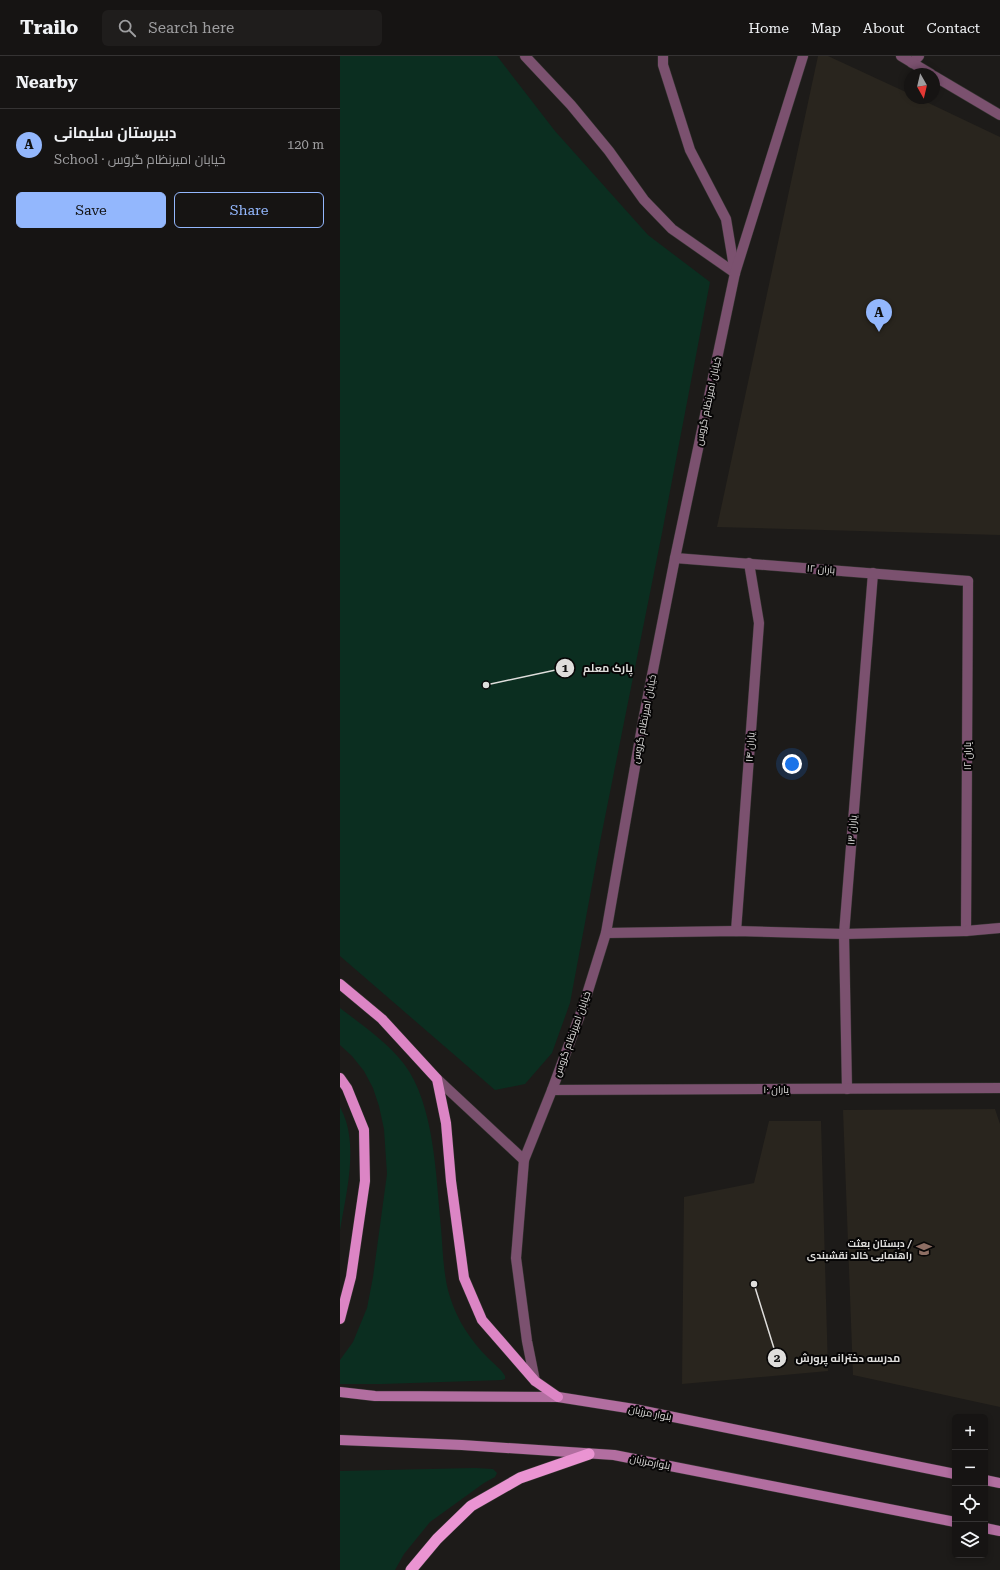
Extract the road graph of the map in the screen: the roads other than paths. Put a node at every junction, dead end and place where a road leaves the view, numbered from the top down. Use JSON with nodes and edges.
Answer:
{"nodes":[{"id":1,"x":525,"y":56,"type":"edge"},
{"id":2,"x":663,"y":56,"type":"edge"},
{"id":3,"x":803,"y":56,"type":"edge"},
{"id":4,"x":901,"y":56,"type":"edge"},
{"id":5,"x":916,"y":59,"type":"edge"},
{"id":6,"x":925,"y":68,"type":"edge"},
{"id":7,"x":940,"y":80,"type":"edge"},
{"id":8,"x":1000,"y":115,"type":"edge"},
{"id":9,"x":735,"y":273,"type":"junction"},
{"id":10,"x":675,"y":558,"type":"junction"},
{"id":11,"x":749,"y":563,"type":"junction"},
{"id":12,"x":873,"y":572,"type":"junction"},
{"id":13,"x":968,"y":581,"type":"joint"},
{"id":14,"x":1000,"y":928,"type":"edge"},
{"id":15,"x":736,"y":931,"type":"junction"},
{"id":16,"x":966,"y":931,"type":"junction"},
{"id":17,"x":606,"y":933,"type":"junction"},
{"id":18,"x":844,"y":934,"type":"junction"},
{"id":19,"x":340,"y":984,"type":"edge"},
{"id":20,"x":340,"y":1078,"type":"edge"},
{"id":21,"x":437,"y":1078,"type":"junction"},
{"id":22,"x":1000,"y":1088,"type":"edge"},
{"id":23,"x":847,"y":1089,"type":"junction"},
{"id":24,"x":552,"y":1090,"type":"junction"},
{"id":25,"x":524,"y":1160,"type":"junction"},
{"id":26,"x":340,"y":1319,"type":"edge"},
{"id":27,"x":535,"y":1381,"type":"junction"},
{"id":28,"x":340,"y":1392,"type":"edge"},
{"id":29,"x":558,"y":1397,"type":"junction"},
{"id":30,"x":340,"y":1440,"type":"edge"},
{"id":31,"x":589,"y":1454,"type":"junction"},
{"id":32,"x":952,"y":1473,"type":"edge"},
{"id":33,"x":988,"y":1480,"type":"edge"},
{"id":34,"x":1000,"y":1482,"type":"edge"},
{"id":35,"x":952,"y":1521,"type":"edge"},
{"id":36,"x":988,"y":1529,"type":"edge"},
{"id":37,"x":1000,"y":1532,"type":"edge"},
{"id":38,"x":411,"y":1570,"type":"edge"}],
"edges":[{"from":1,"to":9,"type":"street"},
{"from":2,"to":9,"type":"street"},
{"from":3,"to":9,"type":"street","name":"خیابان امیرنظام گروس"},
{"from":4,"to":5,"type":"street"},
{"from":5,"to":6,"type":"street"},
{"from":7,"to":8,"type":"street"},
{"from":9,"to":10,"type":"street","name":"خیابان امیرنظام گروس"},
{"from":10,"to":11,"type":"street","name":"باران ۱۲"},
{"from":10,"to":17,"type":"street","name":"خیابان امیرنظام گروس"},
{"from":11,"to":12,"type":"street","name":"باران ۱۲"},
{"from":11,"to":15,"type":"street","name":"یاران ۱۴"},
{"from":12,"to":13,"type":"street","name":"باران ۱۲"},
{"from":12,"to":18,"type":"street","name":"یاران ۱۳"},
{"from":13,"to":16,"type":"street","name":"یاران ۱۲"},
{"from":14,"to":16,"type":"street"},
{"from":15,"to":17,"type":"street"},
{"from":15,"to":18,"type":"street"},
{"from":16,"to":18,"type":"street"},
{"from":17,"to":24,"type":"street","name":"خیابان امیرنظام گروس"},
{"from":18,"to":23,"type":"street","name":"یاران ۱۳"},
{"from":19,"to":21,"type":"main road"},
{"from":20,"to":26,"type":"main road"},
{"from":21,"to":25,"type":"street"},
{"from":21,"to":27,"type":"main road"},
{"from":22,"to":23,"type":"street","name":"یاران ۱۰"},
{"from":23,"to":24,"type":"street","name":"یاران ۱۰"},
{"from":24,"to":25,"type":"street","name":"خیابان امیرنظام گروس"},
{"from":25,"to":27,"type":"street","name":"خیابان امیرنظام گروس"},
{"from":27,"to":29,"type":"main road"},
{"from":28,"to":29,"type":"main road","name":"بلوار مرزبان"},
{"from":29,"to":32,"type":"main road","name":"بلوار مرزبان"},
{"from":30,"to":31,"type":"main road","name":"بلوارمرزبان"},
{"from":31,"to":35,"type":"main road","name":"بلوارمرزبان"},
{"from":31,"to":38,"type":"highway"},
{"from":33,"to":34,"type":"main road"},
{"from":36,"to":37,"type":"main road"}]}
